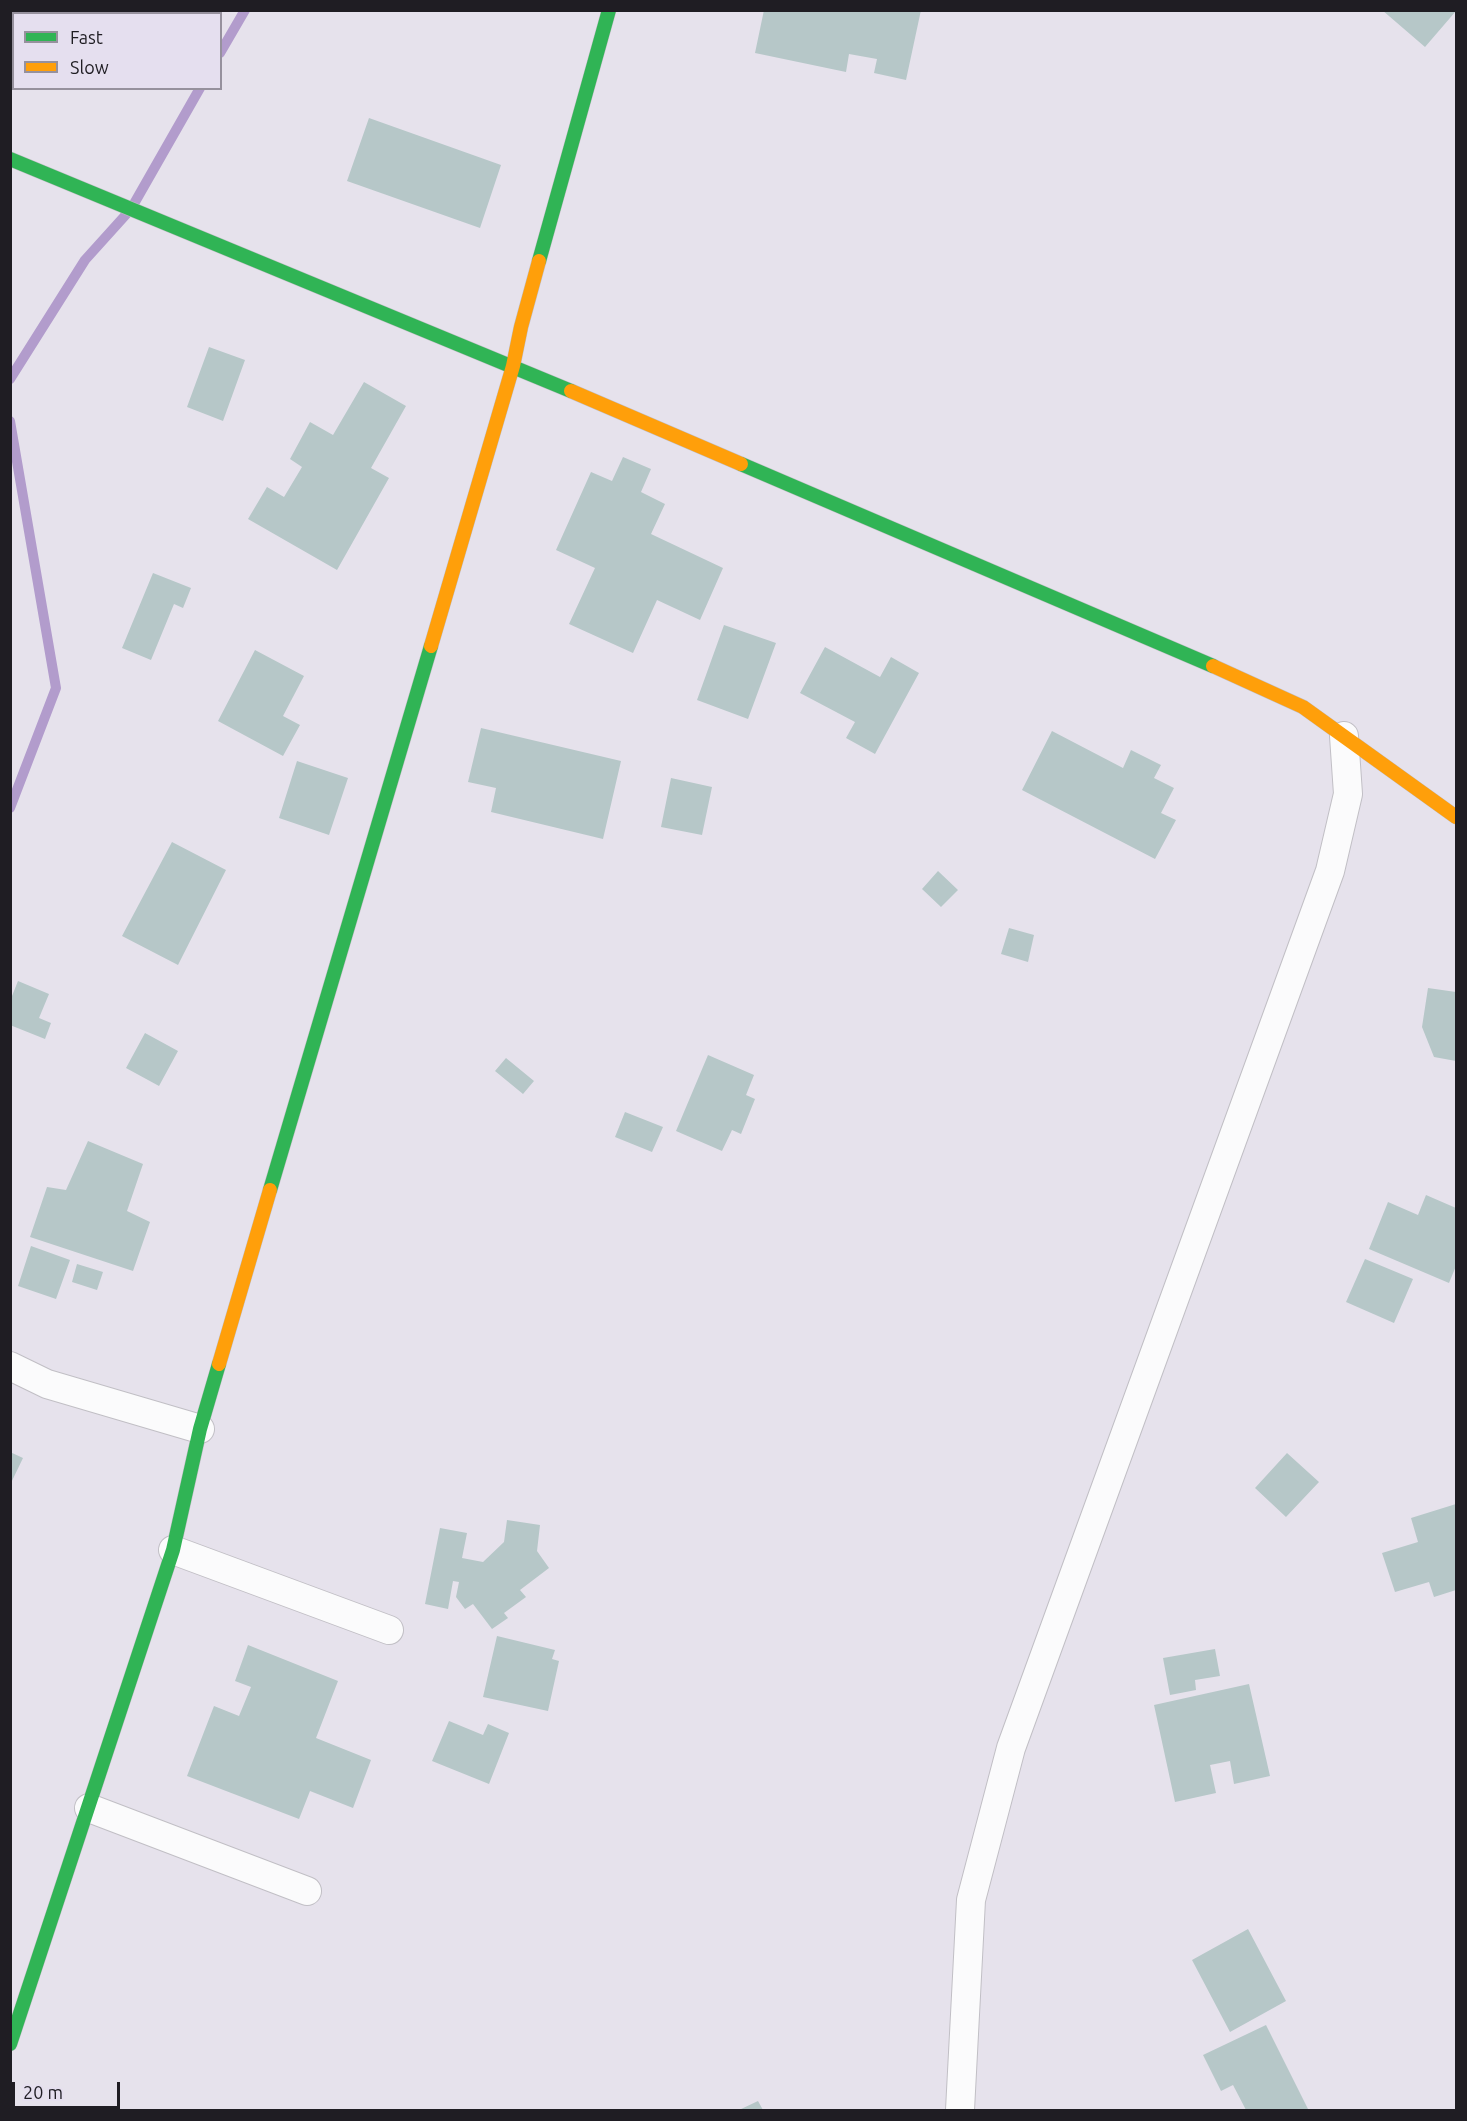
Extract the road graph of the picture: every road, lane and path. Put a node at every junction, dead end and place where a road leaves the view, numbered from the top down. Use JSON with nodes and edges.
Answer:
{"nodes":[{"id":1,"x":609,"y":10,"type":"edge"},
{"id":2,"x":10,"y":159,"type":"edge"},
{"id":3,"x":513,"y":366,"type":"junction"},
{"id":4,"x":1344,"y":736,"type":"junction"},
{"id":5,"x":1456,"y":818,"type":"edge"},
{"id":6,"x":10,"y":1366,"type":"edge"},
{"id":7,"x":200,"y":1429,"type":"junction"},
{"id":8,"x":173,"y":1550,"type":"junction"},
{"id":9,"x":389,"y":1630,"type":"dead end"},
{"id":10,"x":88,"y":1808,"type":"junction"},
{"id":11,"x":307,"y":1891,"type":"dead end"},
{"id":12,"x":10,"y":2044,"type":"edge"},
{"id":13,"x":960,"y":2110,"type":"edge"}],
"edges":[{"from":1,"to":3,"type":"street"},
{"from":2,"to":3,"type":"street"},
{"from":3,"to":4,"type":"street"},
{"from":3,"to":7,"type":"street"},
{"from":4,"to":5,"type":"street"},
{"from":4,"to":13,"type":"street"},
{"from":6,"to":7,"type":"street"},
{"from":7,"to":8,"type":"street"},
{"from":8,"to":9,"type":"street"},
{"from":8,"to":10,"type":"street"},
{"from":10,"to":11,"type":"street"},
{"from":10,"to":12,"type":"street"}]}
